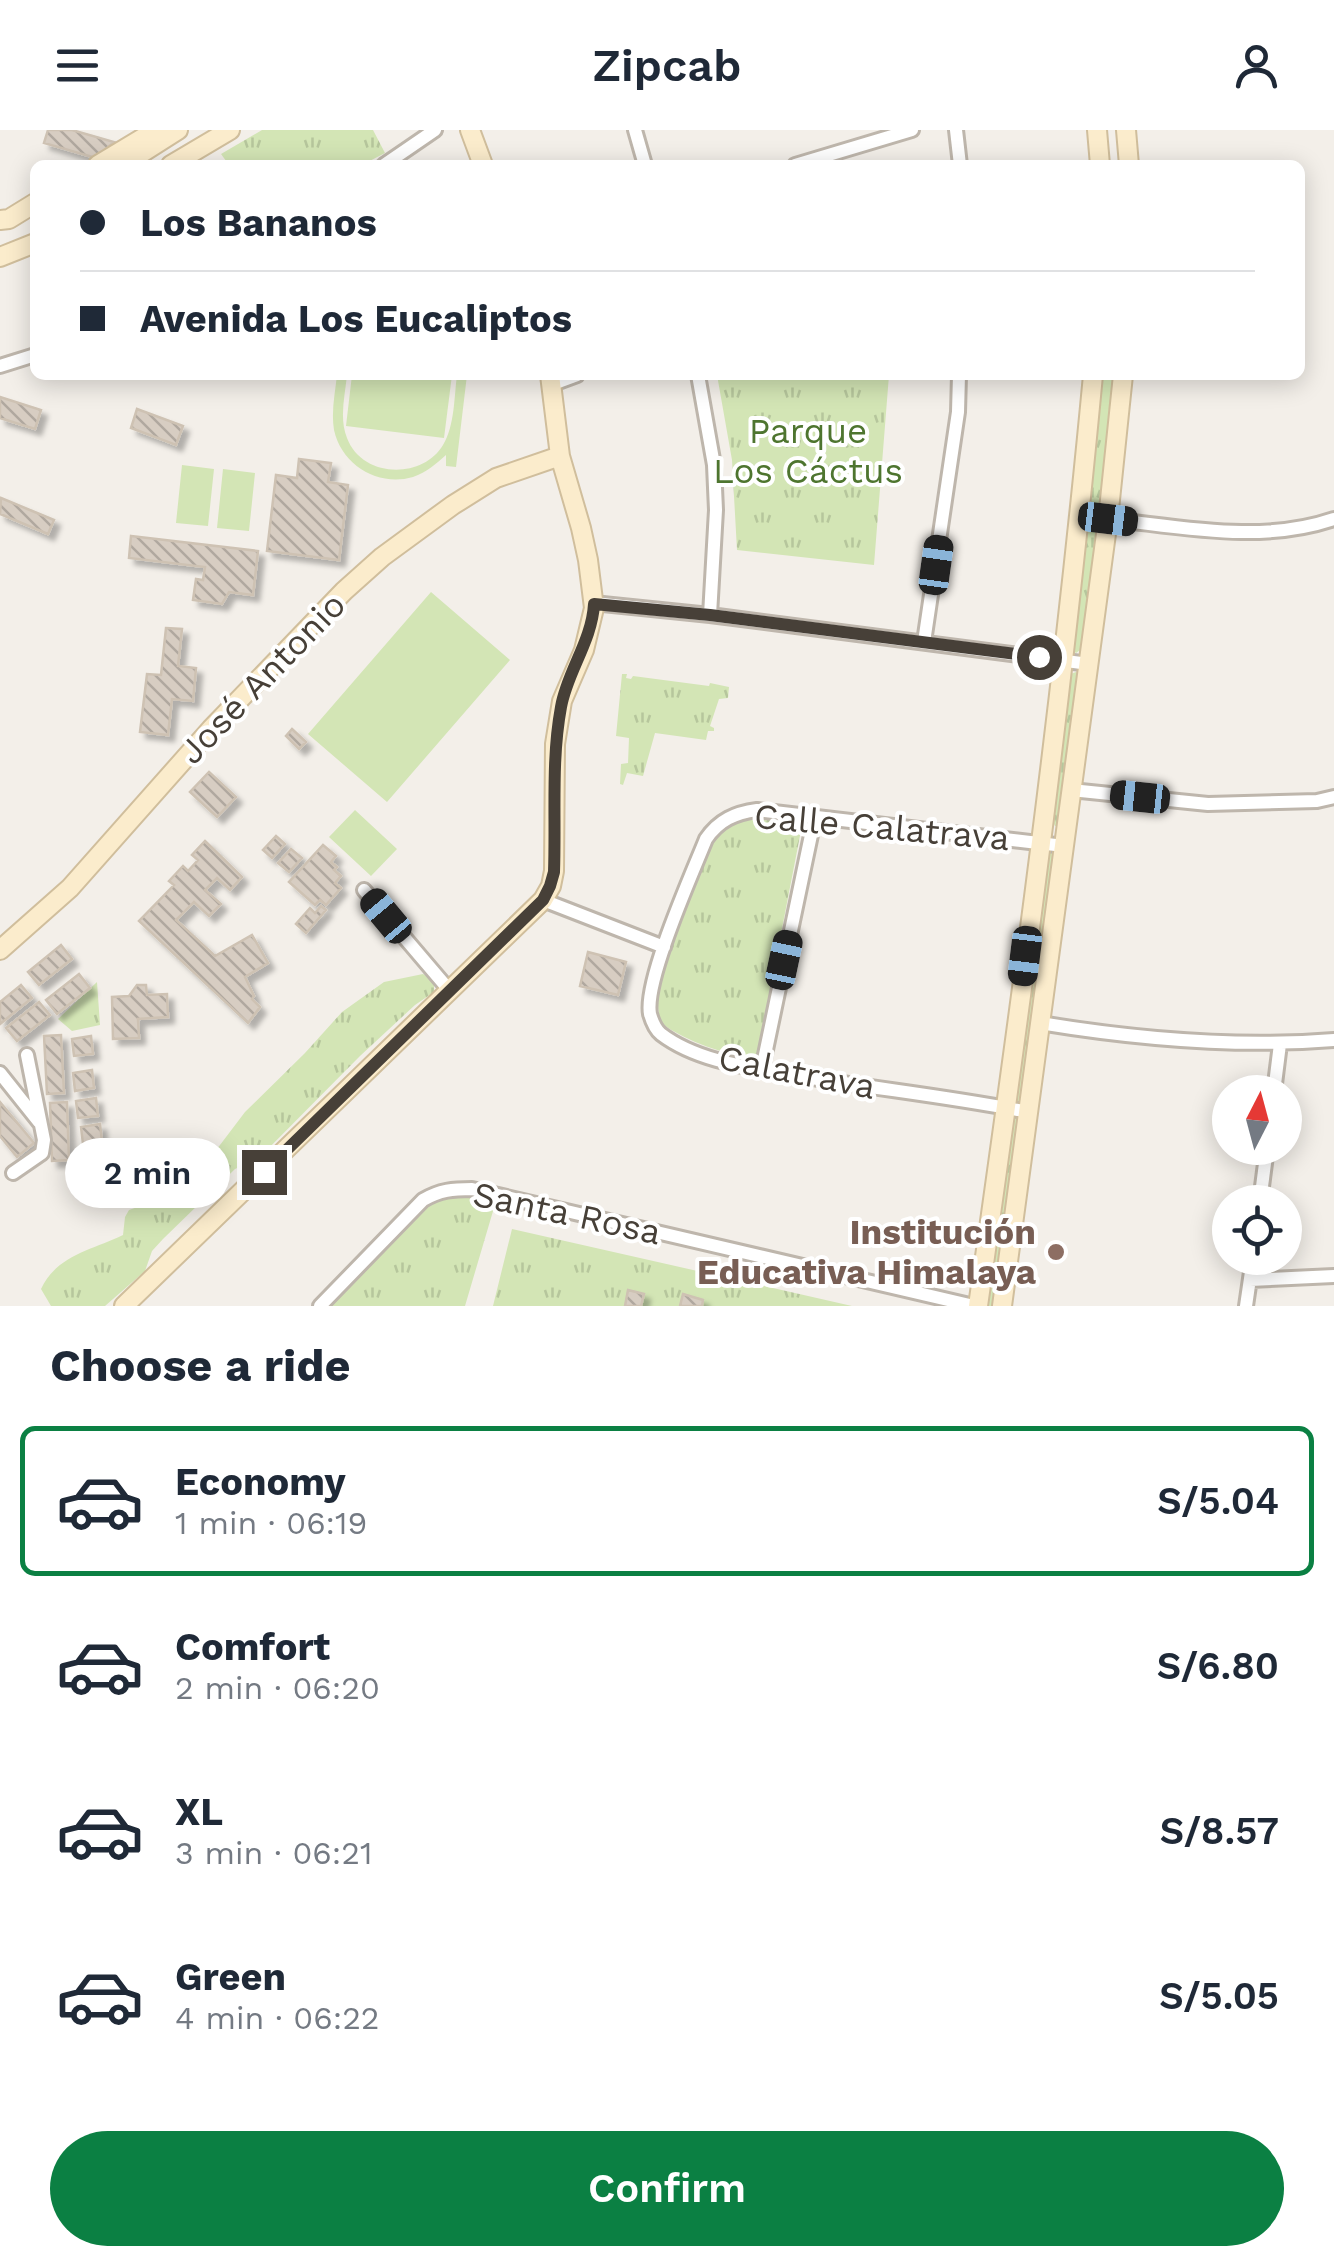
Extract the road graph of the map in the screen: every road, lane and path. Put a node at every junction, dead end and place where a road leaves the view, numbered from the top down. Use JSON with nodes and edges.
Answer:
{"nodes":[{"id":1,"x":156,"y":130,"type":"edge"},
{"id":2,"x":178,"y":130,"type":"edge"},
{"id":3,"x":230,"y":130,"type":"edge"},
{"id":4,"x":435,"y":130,"type":"edge"},
{"id":5,"x":470,"y":130,"type":"edge"},
{"id":6,"x":635,"y":130,"type":"edge"},
{"id":7,"x":912,"y":130,"type":"edge"},
{"id":8,"x":956,"y":130,"type":"edge"},
{"id":9,"x":1096,"y":130,"type":"edge"},
{"id":10,"x":1126,"y":130,"type":"edge"},
{"id":11,"x":106,"y":160,"type":"edge"},
{"id":12,"x":131,"y":160,"type":"edge"},
{"id":13,"x":179,"y":160,"type":"edge"},
{"id":14,"x":391,"y":160,"type":"edge"},
{"id":15,"x":482,"y":160,"type":"edge"},
{"id":16,"x":644,"y":160,"type":"edge"},
{"id":17,"x":811,"y":160,"type":"edge"},
{"id":18,"x":959,"y":160,"type":"edge"},
{"id":19,"x":1099,"y":160,"type":"edge"},
{"id":20,"x":1129,"y":160,"type":"edge"},
{"id":21,"x":30,"y":206,"type":"edge"},
{"id":22,"x":0,"y":220,"type":"edge"},
{"id":23,"x":30,"y":220,"type":"edge"},
{"id":24,"x":0,"y":235,"type":"edge"},
{"id":25,"x":30,"y":245,"type":"edge"},
{"id":26,"x":0,"y":257,"type":"edge"},
{"id":27,"x":30,"y":357,"type":"edge"},
{"id":28,"x":0,"y":366,"type":"edge"},
{"id":29,"x":550,"y":380,"type":"edge"},
{"id":30,"x":699,"y":380,"type":"edge"},
{"id":31,"x":960,"y":380,"type":"edge"},
{"id":32,"x":1092,"y":380,"type":"edge"},
{"id":33,"x":1122,"y":380,"type":"edge"},
{"id":34,"x":560,"y":456,"type":"junction"},
{"id":35,"x":1108,"y":519,"type":"junction"},
{"id":36,"x":1334,"y":519,"type":"edge"},
{"id":37,"x":594,"y":604,"type":"junction"},
{"id":38,"x":710,"y":615,"type":"junction"},
{"id":39,"x":924,"y":642,"type":"junction"},
{"id":40,"x":1062,"y":660,"type":"junction"},
{"id":41,"x":1088,"y":664,"type":"junction"},
{"id":42,"x":1072,"y":790,"type":"junction"},
{"id":43,"x":1334,"y":798,"type":"edge"},
{"id":44,"x":815,"y":816,"type":"junction"},
{"id":45,"x":1040,"y":842,"type":"junction"},
{"id":46,"x":1064,"y":846,"type":"junction"},
{"id":47,"x":364,"y":890,"type":"dead end"},
{"id":48,"x":543,"y":900,"type":"junction"},
{"id":49,"x":664,"y":947,"type":"junction"},
{"id":50,"x":0,"y":950,"type":"edge"},
{"id":51,"x":450,"y":991,"type":"junction"},
{"id":52,"x":1040,"y":1023,"type":"junction"},
{"id":53,"x":1334,"y":1040,"type":"edge"},
{"id":54,"x":1280,"y":1044,"type":"junction"},
{"id":55,"x":27,"y":1055,"type":"dead end"},
{"id":56,"x":762,"y":1069,"type":"junction"},
{"id":57,"x":0,"y":1073,"type":"edge"},
{"id":58,"x":1276,"y":1075,"type":"edge"},
{"id":59,"x":1006,"y":1108,"type":"junction"},
{"id":60,"x":1028,"y":1112,"type":"junction"},
{"id":61,"x":42,"y":1126,"type":"junction"},
{"id":62,"x":13,"y":1173,"type":"dead end"},
{"id":63,"x":1251,"y":1275,"type":"edge"},
{"id":64,"x":1334,"y":1276,"type":"edge"},
{"id":65,"x":1250,"y":1280,"type":"junction"},
{"id":66,"x":132,"y":1303,"type":"edge"},
{"id":67,"x":320,"y":1306,"type":"edge"},
{"id":68,"x":976,"y":1306,"type":"edge"},
{"id":69,"x":1002,"y":1306,"type":"edge"},
{"id":70,"x":1246,"y":1306,"type":"edge"}],
"edges":[{"from":1,"to":11,"type":"main road"},
{"from":2,"to":12,"type":"main road"},
{"from":3,"to":13,"type":"main road"},
{"from":4,"to":14,"type":"street"},
{"from":5,"to":15,"type":"main road"},
{"from":6,"to":16,"type":"street"},
{"from":7,"to":17,"type":"street"},
{"from":8,"to":18,"type":"street"},
{"from":9,"to":19,"type":"main road"},
{"from":10,"to":20,"type":"main road"},
{"from":21,"to":22,"type":"main road"},
{"from":23,"to":24,"type":"main road"},
{"from":25,"to":26,"type":"main road"},
{"from":27,"to":28,"type":"street"},
{"from":29,"to":34,"type":"main road"},
{"from":30,"to":38,"type":"street"},
{"from":31,"to":39,"type":"street"},
{"from":32,"to":40,"type":"main road"},
{"from":33,"to":35,"type":"main road"},
{"from":34,"to":37,"type":"main road"},
{"from":34,"to":50,"type":"main road","name":"José Antonio"},
{"from":35,"to":36,"type":"street"},
{"from":35,"to":41,"type":"main road"},
{"from":37,"to":38,"type":"street"},
{"from":37,"to":48,"type":"main road"},
{"from":38,"to":39,"type":"street"},
{"from":39,"to":40,"type":"street"},
{"from":40,"to":41,"type":"street"},
{"from":40,"to":45,"type":"main road"},
{"from":41,"to":42,"type":"main road"},
{"from":42,"to":43,"type":"street"},
{"from":42,"to":46,"type":"main road"},
{"from":44,"to":45,"type":"street","name":"Calle Calatrava"},
{"from":44,"to":49,"type":"street","name":"Calle Calatrava"},
{"from":44,"to":56,"type":"street"},
{"from":45,"to":46,"type":"street","name":"Calle Calatrava"},
{"from":45,"to":59,"type":"main road"},
{"from":46,"to":52,"type":"main road"},
{"from":47,"to":51,"type":"street"},
{"from":48,"to":49,"type":"street"},
{"from":48,"to":51,"type":"main road"},
{"from":49,"to":56,"type":"street","name":"Calatrava"},
{"from":51,"to":66,"type":"main road"},
{"from":52,"to":54,"type":"street"},
{"from":52,"to":60,"type":"main road"},
{"from":53,"to":54,"type":"street"},
{"from":54,"to":58,"type":"street"},
{"from":55,"to":61,"type":"street"},
{"from":56,"to":59,"type":"street","name":"Calatrava"},
{"from":57,"to":61,"type":"street"},
{"from":59,"to":60,"type":"street","name":"Calatrava"},
{"from":59,"to":68,"type":"main road"},
{"from":60,"to":69,"type":"main road"},
{"from":61,"to":62,"type":"street"},
{"from":63,"to":65,"type":"street"},
{"from":64,"to":65,"type":"street"},
{"from":65,"to":70,"type":"street"},
{"from":67,"to":68,"type":"street","name":"Santa Rosa"}]}
